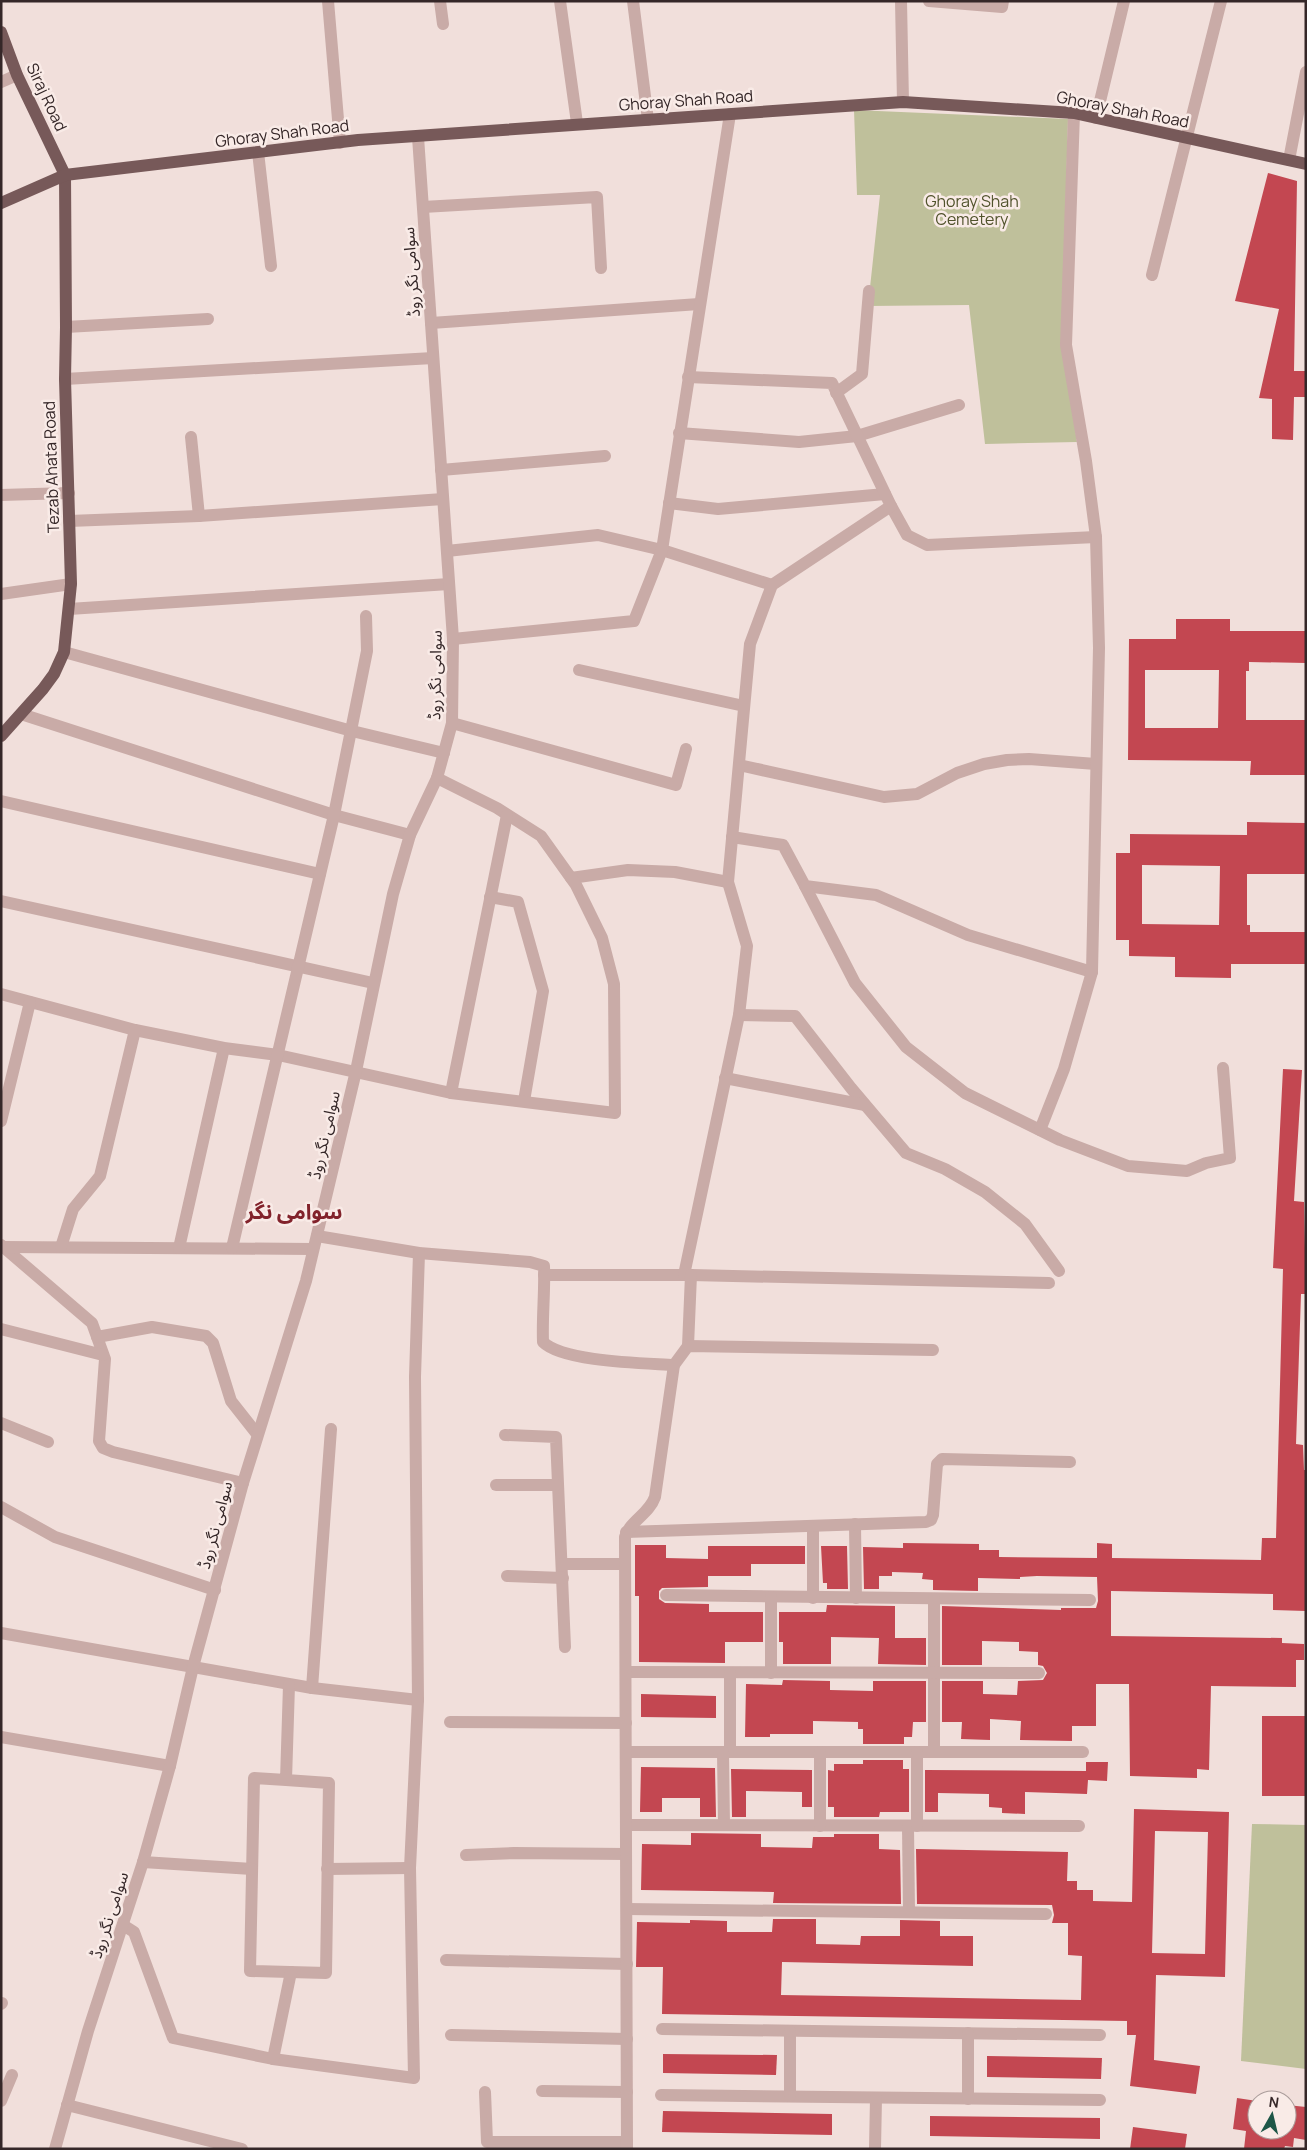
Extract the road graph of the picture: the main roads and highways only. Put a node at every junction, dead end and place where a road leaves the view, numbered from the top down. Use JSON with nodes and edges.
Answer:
{"nodes":[{"id":1,"x":1,"y":32,"type":"edge"},
{"id":2,"x":1306,"y":164,"type":"edge"},
{"id":3,"x":65,"y":175,"type":"junction"},
{"id":4,"x":1,"y":203,"type":"edge"},
{"id":5,"x":1,"y":736,"type":"edge"}],
"edges":[{"from":1,"to":3,"type":"main road","name":"Siraj Road"},
{"from":2,"to":3,"type":"main road","name":"Ghoray Shah Road"},
{"from":3,"to":4,"type":"main road","name":"Ghoray Shah Road"},
{"from":3,"to":5,"type":"main road","name":"Tezab Ahata Road"}]}
